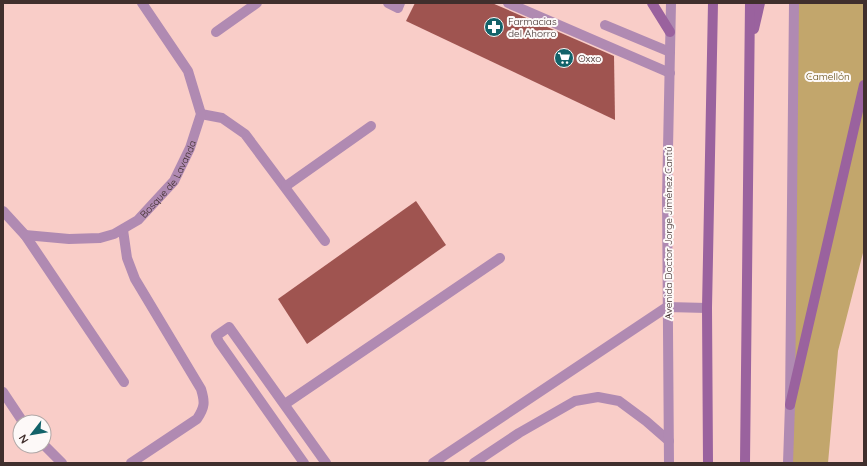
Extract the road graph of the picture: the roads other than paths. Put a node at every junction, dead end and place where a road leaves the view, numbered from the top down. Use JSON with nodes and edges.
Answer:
{"nodes":[{"id":1,"x":142,"y":3,"type":"edge"},
{"id":2,"x":257,"y":3,"type":"edge"},
{"id":3,"x":388,"y":3,"type":"edge"},
{"id":4,"x":400,"y":3,"type":"edge"},
{"id":5,"x":508,"y":3,"type":"edge"},
{"id":6,"x":652,"y":3,"type":"edge"},
{"id":7,"x":671,"y":3,"type":"edge"},
{"id":8,"x":713,"y":3,"type":"edge"},
{"id":9,"x":750,"y":3,"type":"edge"},
{"id":10,"x":760,"y":3,"type":"edge"},
{"id":11,"x":794,"y":3,"type":"edge"},
{"id":12,"x":605,"y":26,"type":"dead end"},
{"id":13,"x":216,"y":32,"type":"dead end"},
{"id":14,"x":670,"y":32,"type":"junction"},
{"id":15,"x":750,"y":51,"type":"junction"},
{"id":16,"x":670,"y":52,"type":"junction"},
{"id":17,"x":670,"y":74,"type":"junction"},
{"id":18,"x":864,"y":85,"type":"edge"},
{"id":19,"x":201,"y":114,"type":"junction"},
{"id":20,"x":371,"y":126,"type":"dead end"},
{"id":21,"x":286,"y":186,"type":"junction"},
{"id":22,"x":3,"y":211,"type":"edge"},
{"id":23,"x":123,"y":230,"type":"junction"},
{"id":24,"x":26,"y":234,"type":"junction"},
{"id":25,"x":325,"y":241,"type":"dead end"},
{"id":26,"x":500,"y":258,"type":"dead end"},
{"id":27,"x":667,"y":307,"type":"junction"},
{"id":28,"x":707,"y":308,"type":"junction"},
{"id":29,"x":124,"y":382,"type":"dead end"},
{"id":30,"x":3,"y":392,"type":"edge"},
{"id":31,"x":285,"y":404,"type":"junction"},
{"id":32,"x":790,"y":405,"type":"junction"},
{"id":33,"x":18,"y":414,"type":"edge"},
{"id":34,"x":669,"y":441,"type":"junction"},
{"id":35,"x":52,"y":453,"type":"edge"},
{"id":36,"x":62,"y":463,"type":"edge"},
{"id":37,"x":131,"y":463,"type":"edge"},
{"id":38,"x":304,"y":463,"type":"edge"},
{"id":39,"x":326,"y":463,"type":"edge"},
{"id":40,"x":433,"y":463,"type":"edge"},
{"id":41,"x":474,"y":463,"type":"edge"},
{"id":42,"x":669,"y":463,"type":"edge"},
{"id":43,"x":708,"y":463,"type":"edge"},
{"id":44,"x":745,"y":463,"type":"edge"},
{"id":45,"x":788,"y":463,"type":"edge"}],
"edges":[{"from":1,"to":19,"type":"street"},
{"from":2,"to":13,"type":"street"},
{"from":3,"to":4,"type":"street"},
{"from":5,"to":17,"type":"street"},
{"from":6,"to":14,"type":"main road"},
{"from":7,"to":14,"type":"street","name":"Avenida Doctor Jorge Jiménez Cantú"},
{"from":8,"to":28,"type":"main road"},
{"from":9,"to":15,"type":"main road"},
{"from":10,"to":15,"type":"main road"},
{"from":11,"to":32,"type":"street"},
{"from":12,"to":16,"type":"street"},
{"from":14,"to":16,"type":"street","name":"Avenida Doctor Jorge Jiménez Cantú"},
{"from":15,"to":44,"type":"main road"},
{"from":16,"to":17,"type":"street","name":"Avenida Doctor Jorge Jiménez Cantú"},
{"from":17,"to":27,"type":"street","name":"Avenida Doctor Jorge Jiménez Cantú"},
{"from":18,"to":32,"type":"main road"},
{"from":19,"to":21,"type":"street"},
{"from":19,"to":23,"type":"street","name":"Bosque de Lavanda"},
{"from":20,"to":21,"type":"street"},
{"from":21,"to":25,"type":"street"},
{"from":22,"to":24,"type":"street"},
{"from":23,"to":24,"type":"street","name":"Bosque de Lavanda"},
{"from":23,"to":37,"type":"street"},
{"from":24,"to":29,"type":"street"},
{"from":26,"to":31,"type":"street"},
{"from":27,"to":28,"type":"street"},
{"from":27,"to":34,"type":"street","name":"Avenida Doctor Jorge Jiménez Cantú"},
{"from":27,"to":40,"type":"street"},
{"from":28,"to":43,"type":"main road"},
{"from":30,"to":33,"type":"street"},
{"from":31,"to":38,"type":"street"},
{"from":31,"to":39,"type":"street"},
{"from":32,"to":45,"type":"street"},
{"from":34,"to":41,"type":"street"},
{"from":34,"to":42,"type":"street","name":"Avenida Doctor Jorge Jiménez Cantú"},
{"from":35,"to":36,"type":"street"}]}
